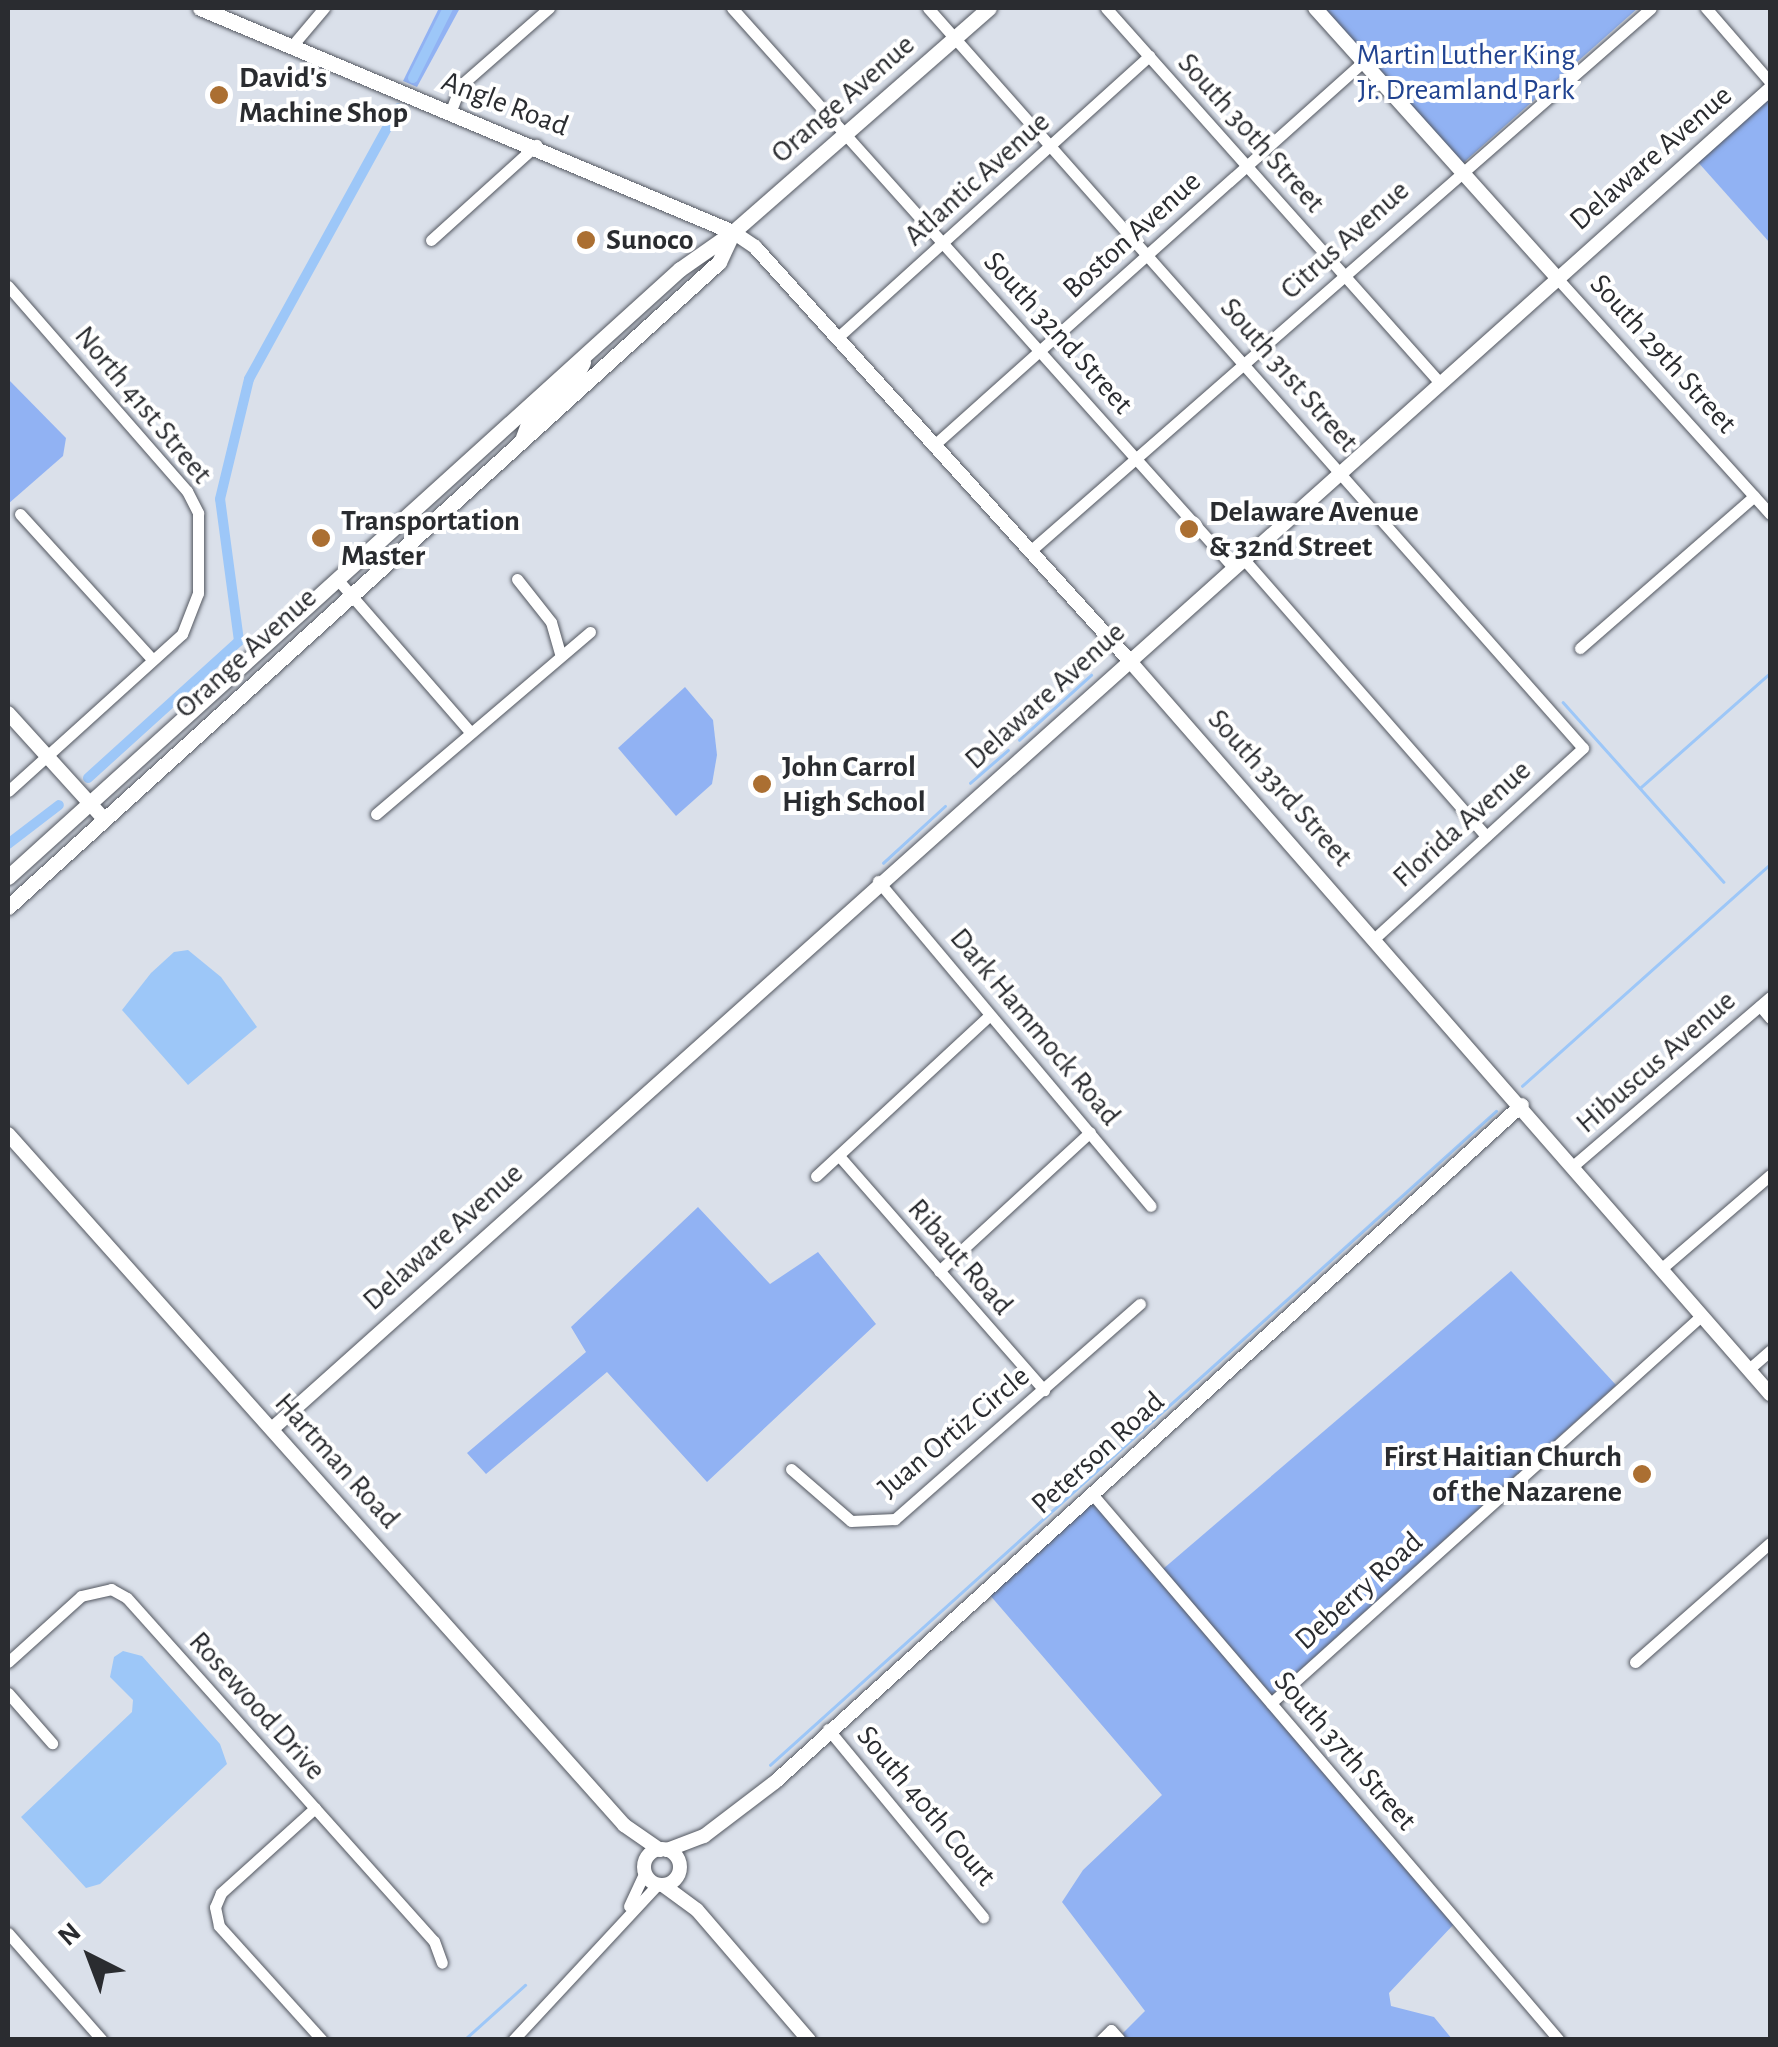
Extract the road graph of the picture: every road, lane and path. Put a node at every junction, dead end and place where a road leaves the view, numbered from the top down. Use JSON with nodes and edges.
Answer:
{"nodes":[{"id":1,"x":200,"y":8,"type":"edge"},
{"id":2,"x":324,"y":8,"type":"edge"},
{"id":3,"x":549,"y":8,"type":"edge"},
{"id":4,"x":732,"y":8,"type":"edge"},
{"id":5,"x":928,"y":8,"type":"edge"},
{"id":6,"x":989,"y":8,"type":"edge"},
{"id":7,"x":1106,"y":8,"type":"edge"},
{"id":8,"x":1315,"y":8,"type":"edge"},
{"id":9,"x":1650,"y":8,"type":"edge"},
{"id":10,"x":1706,"y":8,"type":"edge"},
{"id":11,"x":955,"y":38,"type":"junction"},
{"id":12,"x":291,"y":47,"type":"junction"},
{"id":13,"x":1149,"y":56,"type":"junction"},
{"id":14,"x":1364,"y":61,"type":"junction"},
{"id":15,"x":1770,"y":86,"type":"edge"},
{"id":16,"x":450,"y":113,"type":"junction"},
{"id":17,"x":845,"y":136,"type":"junction"},
{"id":18,"x":1052,"y":144,"type":"junction"},
{"id":19,"x":536,"y":145,"type":"junction"},
{"id":20,"x":1247,"y":166,"type":"junction"},
{"id":21,"x":1460,"y":171,"type":"junction"},
{"id":22,"x":733,"y":232,"type":"junction"},
{"id":23,"x":431,"y":240,"type":"dead end"},
{"id":24,"x":944,"y":243,"type":"junction"},
{"id":25,"x":1147,"y":254,"type":"junction"},
{"id":26,"x":1344,"y":274,"type":"junction"},
{"id":27,"x":1556,"y":277,"type":"junction"},
{"id":28,"x":8,"y":286,"type":"edge"},
{"id":29,"x":837,"y":338,"type":"junction"},
{"id":30,"x":1040,"y":350,"type":"junction"},
{"id":31,"x":583,"y":356,"type":"junction"},
{"id":32,"x":1244,"y":362,"type":"junction"},
{"id":33,"x":1438,"y":381,"type":"junction"},
{"id":34,"x":521,"y":444,"type":"junction"},
{"id":35,"x":933,"y":446,"type":"junction"},
{"id":36,"x":1137,"y":459,"type":"junction"},
{"id":37,"x":1339,"y":470,"type":"junction"},
{"id":38,"x":1754,"y":496,"type":"junction"},
{"id":39,"x":20,"y":514,"type":"dead end"},
{"id":40,"x":1770,"y":514,"type":"edge"},
{"id":41,"x":1029,"y":552,"type":"junction"},
{"id":42,"x":1236,"y":561,"type":"junction"},
{"id":43,"x":517,"y":579,"type":"dead end"},
{"id":44,"x":338,"y":580,"type":"junction"},
{"id":45,"x":352,"y":595,"type":"junction"},
{"id":46,"x":590,"y":632,"type":"dead end"},
{"id":47,"x":1580,"y":648,"type":"dead end"},
{"id":48,"x":560,"y":654,"type":"junction"},
{"id":49,"x":1128,"y":659,"type":"junction"},
{"id":50,"x":153,"y":660,"type":"junction"},
{"id":51,"x":8,"y":713,"type":"edge"},
{"id":52,"x":470,"y":732,"type":"junction"},
{"id":53,"x":1582,"y":748,"type":"joint"},
{"id":54,"x":48,"y":756,"type":"junction"},
{"id":55,"x":8,"y":791,"type":"edge"},
{"id":56,"x":88,"y":802,"type":"junction"},
{"id":57,"x":376,"y":814,"type":"dead end"},
{"id":58,"x":104,"y":819,"type":"junction"},
{"id":59,"x":1486,"y":836,"type":"junction"},
{"id":60,"x":8,"y":878,"type":"edge"},
{"id":61,"x":878,"y":881,"type":"junction"},
{"id":62,"x":8,"y":907,"type":"edge"},
{"id":63,"x":1376,"y":937,"type":"junction"},
{"id":64,"x":1770,"y":997,"type":"edge"},
{"id":65,"x":1760,"y":1006,"type":"junction"},
{"id":66,"x":988,"y":1017,"type":"junction"},
{"id":67,"x":1770,"y":1018,"type":"edge"},
{"id":68,"x":1522,"y":1105,"type":"junction"},
{"id":69,"x":1090,"y":1132,"type":"junction"},
{"id":70,"x":8,"y":1134,"type":"edge"},
{"id":71,"x":840,"y":1156,"type":"junction"},
{"id":72,"x":1574,"y":1165,"type":"junction"},
{"id":73,"x":1770,"y":1175,"type":"edge"},
{"id":74,"x":816,"y":1176,"type":"dead end"},
{"id":75,"x":1151,"y":1206,"type":"dead end"},
{"id":76,"x":1662,"y":1268,"type":"junction"},
{"id":77,"x":939,"y":1271,"type":"junction"},
{"id":78,"x":1140,"y":1304,"type":"dead end"},
{"id":79,"x":1702,"y":1314,"type":"junction"},
{"id":80,"x":1770,"y":1351,"type":"edge"},
{"id":81,"x":1749,"y":1369,"type":"junction"},
{"id":82,"x":1044,"y":1390,"type":"junction"},
{"id":83,"x":1770,"y":1394,"type":"edge"},
{"id":84,"x":272,"y":1428,"type":"junction"},
{"id":85,"x":791,"y":1469,"type":"dead end"},
{"id":86,"x":1093,"y":1496,"type":"junction"},
{"id":87,"x":1770,"y":1543,"type":"edge"},
{"id":88,"x":8,"y":1662,"type":"edge"},
{"id":89,"x":1635,"y":1662,"type":"dead end"},
{"id":90,"x":8,"y":1693,"type":"edge"},
{"id":91,"x":1272,"y":1703,"type":"junction"},
{"id":92,"x":828,"y":1729,"type":"junction"},
{"id":93,"x":52,"y":1744,"type":"dead end"},
{"id":94,"x":315,"y":1808,"type":"junction"},
{"id":95,"x":624,"y":1825,"type":"junction"},
{"id":96,"x":704,"y":1836,"type":"junction"},
{"id":97,"x":663,"y":1850,"type":"junction"},
{"id":98,"x":644,"y":1868,"type":"junction"},
{"id":99,"x":679,"y":1870,"type":"junction"},
{"id":100,"x":660,"y":1885,"type":"junction"},
{"id":101,"x":627,"y":1910,"type":"junction"},
{"id":102,"x":697,"y":1910,"type":"junction"},
{"id":103,"x":983,"y":1917,"type":"dead end"},
{"id":104,"x":8,"y":1934,"type":"edge"},
{"id":105,"x":442,"y":1962,"type":"dead end"},
{"id":106,"x":102,"y":2040,"type":"edge"},
{"id":107,"x":322,"y":2040,"type":"edge"},
{"id":108,"x":514,"y":2040,"type":"edge"},
{"id":109,"x":809,"y":2040,"type":"edge"},
{"id":110,"x":1100,"y":2040,"type":"edge"},
{"id":111,"x":1120,"y":2040,"type":"edge"},
{"id":112,"x":1559,"y":2040,"type":"edge"}],
"edges":[{"from":1,"to":12,"type":"main road","name":"Angle Road"},
{"from":2,"to":12,"type":"street"},
{"from":3,"to":16,"type":"street"},
{"from":4,"to":17,"type":"street","name":"South 32nd Street"},
{"from":5,"to":11,"type":"street","name":"South 31st Street"},
{"from":6,"to":11,"type":"main road","name":"Orange Avenue"},
{"from":7,"to":13,"type":"street","name":"South 30th Street"},
{"from":8,"to":14,"type":"street","name":"South 29th Street"},
{"from":9,"to":21,"type":"street","name":"Citrus Avenue"},
{"from":10,"to":15,"type":"street"},
{"from":11,"to":17,"type":"main road","name":"Orange Avenue"},
{"from":11,"to":18,"type":"street","name":"South 31st Street"},
{"from":12,"to":16,"type":"main road","name":"Angle Road"},
{"from":13,"to":18,"type":"street","name":"Atlantic Avenue"},
{"from":13,"to":20,"type":"street","name":"South 30th Street"},
{"from":14,"to":20,"type":"street","name":"Boston Avenue"},
{"from":14,"to":21,"type":"street","name":"South 29th Street"},
{"from":15,"to":27,"type":"street","name":"Delaware Avenue"},
{"from":16,"to":19,"type":"main road","name":"Angle Road"},
{"from":17,"to":22,"type":"main road","name":"Orange Avenue"},
{"from":17,"to":24,"type":"street","name":"South 32nd Street"},
{"from":18,"to":24,"type":"street","name":"Atlantic Avenue"},
{"from":18,"to":25,"type":"street","name":"South 31st Street"},
{"from":19,"to":22,"type":"main road","name":"Angle Road"},
{"from":19,"to":23,"type":"street"},
{"from":20,"to":25,"type":"street","name":"Boston Avenue"},
{"from":20,"to":26,"type":"street","name":"South 30th Street"},
{"from":21,"to":26,"type":"street","name":"Citrus Avenue"},
{"from":21,"to":27,"type":"street","name":"South 29th Street"},
{"from":22,"to":29,"type":"street","name":"South 33rd Street"},
{"from":22,"to":31,"type":"main road","name":"Orange Avenue"},
{"from":22,"to":34,"type":"main road","name":"Orange Avenue"},
{"from":24,"to":29,"type":"street","name":"Atlantic Avenue"},
{"from":24,"to":30,"type":"street","name":"South 32nd Street"},
{"from":25,"to":30,"type":"street","name":"Boston Avenue"},
{"from":25,"to":32,"type":"street","name":"South 31st Street"},
{"from":26,"to":32,"type":"street","name":"Citrus Avenue"},
{"from":26,"to":33,"type":"street","name":"South 30th Street"},
{"from":27,"to":33,"type":"street","name":"Delaware Avenue"},
{"from":27,"to":38,"type":"street","name":"South 29th Street"},
{"from":28,"to":50,"type":"street","name":"North 41st Street"},
{"from":29,"to":35,"type":"street","name":"South 33rd Street"},
{"from":30,"to":35,"type":"street","name":"Boston Avenue"},
{"from":30,"to":36,"type":"street","name":"South 32nd Street"},
{"from":31,"to":34,"type":"main road"},
{"from":31,"to":44,"type":"main road","name":"Orange Avenue"},
{"from":32,"to":36,"type":"street","name":"Citrus Avenue"},
{"from":32,"to":37,"type":"street","name":"South 31st Street"},
{"from":33,"to":37,"type":"street","name":"Delaware Avenue"},
{"from":34,"to":45,"type":"main road","name":"Orange Avenue"},
{"from":35,"to":41,"type":"street","name":"South 33rd Street"},
{"from":36,"to":41,"type":"street","name":"Citrus Avenue"},
{"from":36,"to":42,"type":"street","name":"South 32nd Street"},
{"from":37,"to":42,"type":"street","name":"Delaware Avenue"},
{"from":37,"to":53,"type":"street","name":"South 31st Street"},
{"from":38,"to":40,"type":"street","name":"South 29th Street"},
{"from":38,"to":47,"type":"street"},
{"from":39,"to":50,"type":"street"},
{"from":41,"to":49,"type":"street","name":"South 33rd Street"},
{"from":42,"to":49,"type":"street","name":"Delaware Avenue"},
{"from":42,"to":59,"type":"street","name":"South 32nd Street"},
{"from":43,"to":48,"type":"street"},
{"from":44,"to":45,"type":"street"},
{"from":44,"to":56,"type":"main road","name":"Orange Avenue"},
{"from":45,"to":52,"type":"street"},
{"from":45,"to":58,"type":"main road","name":"Orange Avenue"},
{"from":46,"to":48,"type":"street"},
{"from":48,"to":52,"type":"street"},
{"from":49,"to":61,"type":"street","name":"Delaware Avenue"},
{"from":49,"to":63,"type":"street","name":"South 33rd Street"},
{"from":50,"to":54,"type":"street","name":"North 41st Street"},
{"from":51,"to":54,"type":"street"},
{"from":52,"to":57,"type":"street"},
{"from":53,"to":59,"type":"street","name":"Florida Avenue"},
{"from":54,"to":55,"type":"street","name":"North 41st Street"},
{"from":54,"to":56,"type":"street"},
{"from":56,"to":58,"type":"street"},
{"from":56,"to":60,"type":"main road","name":"Orange Avenue"},
{"from":58,"to":62,"type":"main road","name":"Orange Avenue"},
{"from":59,"to":63,"type":"street","name":"Florida Avenue"},
{"from":61,"to":66,"type":"street","name":"Dark Hammock Road"},
{"from":61,"to":84,"type":"street","name":"Delaware Avenue"},
{"from":63,"to":68,"type":"street","name":"South 33rd Street"},
{"from":64,"to":65,"type":"street","name":"Hibuscus Avenue"},
{"from":65,"to":67,"type":"street"},
{"from":65,"to":72,"type":"street","name":"Hibuscus Avenue"},
{"from":66,"to":69,"type":"street","name":"Dark Hammock Road"},
{"from":66,"to":71,"type":"street"},
{"from":68,"to":72,"type":"street","name":"South 33rd Street"},
{"from":68,"to":86,"type":"street","name":"Peterson Road"},
{"from":69,"to":75,"type":"street","name":"Dark Hammock Road"},
{"from":69,"to":77,"type":"street"},
{"from":70,"to":84,"type":"street","name":"Hartman Road"},
{"from":71,"to":74,"type":"street"},
{"from":71,"to":77,"type":"street","name":"Ribaut Road"},
{"from":72,"to":76,"type":"street","name":"South 33rd Street"},
{"from":73,"to":76,"type":"street"},
{"from":76,"to":79,"type":"street","name":"South 33rd Street"},
{"from":77,"to":82,"type":"street","name":"Ribaut Road"},
{"from":78,"to":82,"type":"street","name":"Juan Ortiz Circle"},
{"from":79,"to":81,"type":"street","name":"South 33rd Street"},
{"from":79,"to":91,"type":"street","name":"Deberry Road"},
{"from":80,"to":81,"type":"street"},
{"from":81,"to":83,"type":"street","name":"South 33rd Street"},
{"from":82,"to":85,"type":"street","name":"Juan Ortiz Circle"},
{"from":84,"to":95,"type":"street","name":"Hartman Road"},
{"from":86,"to":91,"type":"street","name":"South 37th Street"},
{"from":86,"to":92,"type":"street","name":"Peterson Road"},
{"from":87,"to":89,"type":"street"},
{"from":88,"to":94,"type":"street","name":"Rosewood Drive"},
{"from":90,"to":93,"type":"street"},
{"from":91,"to":112,"type":"street","name":"South 37th Street"},
{"from":92,"to":96,"type":"street","name":"Peterson Road"},
{"from":92,"to":103,"type":"street","name":"South 40th Court"},
{"from":94,"to":105,"type":"street","name":"Rosewood Drive"},
{"from":94,"to":107,"type":"street"},
{"from":95,"to":97,"type":"street","name":"Hartman Road"},
{"from":95,"to":98,"type":"street","name":"Hartman Road"},
{"from":96,"to":97,"type":"street","name":"Peterson Road"},
{"from":96,"to":99,"type":"street","name":"Peterson Road"},
{"from":97,"to":98,"type":"street"},
{"from":97,"to":99,"type":"street","name":"Hartman Road"},
{"from":98,"to":100,"type":"street","name":"Hartman Road"},
{"from":98,"to":101,"type":"street"},
{"from":99,"to":100,"type":"street","name":"Peterson Road"},
{"from":99,"to":102,"type":"street"},
{"from":100,"to":101,"type":"street"},
{"from":100,"to":102,"type":"street"},
{"from":101,"to":108,"type":"street"},
{"from":102,"to":109,"type":"street"},
{"from":104,"to":106,"type":"street"},
{"from":110,"to":111,"type":"street"}]}
